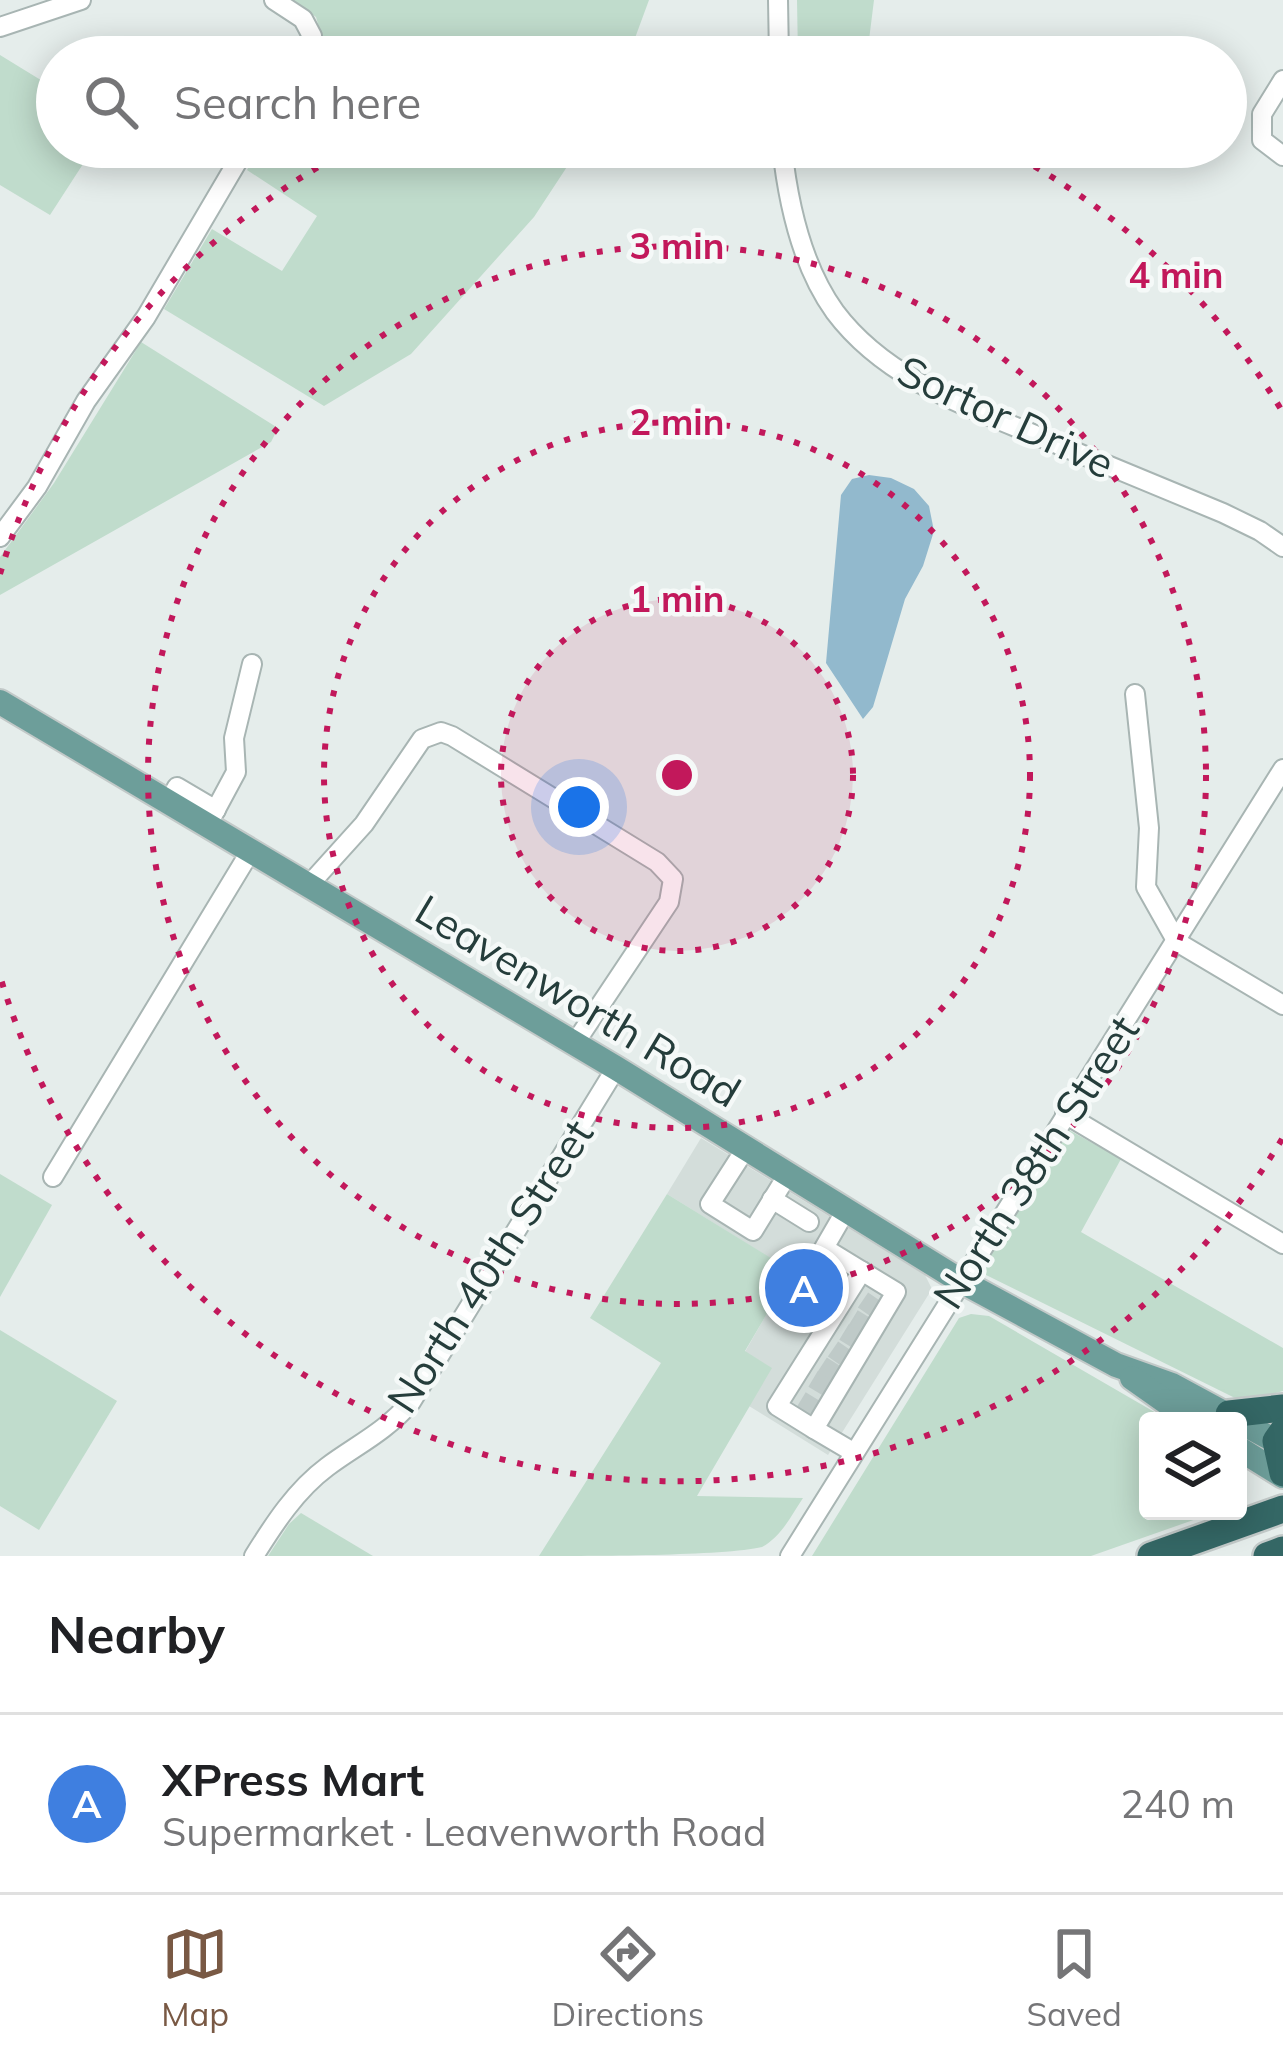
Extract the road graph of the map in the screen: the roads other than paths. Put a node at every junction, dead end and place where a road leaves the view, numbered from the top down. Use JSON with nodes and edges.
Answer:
{"nodes":[{"id":1,"x":81,"y":0,"type":"edge"},
{"id":2,"x":274,"y":0,"type":"edge"},
{"id":3,"x":778,"y":0,"type":"edge"},
{"id":4,"x":0,"y":28,"type":"edge"},
{"id":5,"x":312,"y":36,"type":"edge"},
{"id":6,"x":779,"y":36,"type":"edge"},
{"id":7,"x":1283,"y":80,"type":"edge"},
{"id":8,"x":1283,"y":156,"type":"edge"},
{"id":9,"x":234,"y":168,"type":"edge"},
{"id":10,"x":784,"y":168,"type":"edge"},
{"id":11,"x":0,"y":537,"type":"edge"},
{"id":12,"x":1283,"y":547,"type":"edge"},
{"id":13,"x":252,"y":664,"type":"dead end"},
{"id":14,"x":1135,"y":694,"type":"dead end"},
{"id":15,"x":0,"y":702,"type":"edge"},
{"id":16,"x":1283,"y":769,"type":"edge"},
{"id":17,"x":212,"y":818,"type":"junction"},
{"id":18,"x":250,"y":852,"type":"junction"},
{"id":19,"x":308,"y":886,"type":"junction"},
{"id":20,"x":1178,"y":942,"type":"junction"},
{"id":21,"x":1283,"y":1005,"type":"edge"},
{"id":22,"x":575,"y":1043,"type":"junction"},
{"id":23,"x":616,"y":1068,"type":"junction"},
{"id":24,"x":1066,"y":1114,"type":"junction"},
{"id":25,"x":746,"y":1148,"type":"junction"},
{"id":26,"x":788,"y":1174,"type":"junction"},
{"id":27,"x":53,"y":1177,"type":"dead end"},
{"id":28,"x":772,"y":1199,"type":"junction"},
{"id":29,"x":846,"y":1210,"type":"junction"},
{"id":30,"x":808,"y":1222,"type":"dead end"},
{"id":31,"x":1283,"y":1244,"type":"edge"},
{"id":32,"x":862,"y":1271,"type":"junction"},
{"id":33,"x":959,"y":1280,"type":"junction"},
{"id":34,"x":843,"y":1344,"type":"junction"},
{"id":35,"x":1117,"y":1365,"type":"junction"},
{"id":36,"x":808,"y":1408,"type":"junction"},
{"id":37,"x":1283,"y":1408,"type":"edge"},
{"id":38,"x":1178,"y":1412,"type":"edge"},
{"id":39,"x":1225,"y":1412,"type":"edge"},
{"id":40,"x":1247,"y":1414,"type":"edge"},
{"id":41,"x":1247,"y":1423,"type":"edge"},
{"id":42,"x":1281,"y":1439,"type":"edge"},
{"id":43,"x":853,"y":1452,"type":"junction"},
{"id":44,"x":1247,"y":1453,"type":"edge"},
{"id":45,"x":1283,"y":1475,"type":"edge"},
{"id":46,"x":1276,"y":1511,"type":"edge"},
{"id":47,"x":1283,"y":1550,"type":"edge"},
{"id":48,"x":254,"y":1556,"type":"edge"},
{"id":49,"x":790,"y":1556,"type":"edge"},
{"id":50,"x":1151,"y":1556,"type":"edge"},
{"id":51,"x":1267,"y":1556,"type":"edge"}],
"edges":[{"from":1,"to":4,"type":"street"},
{"from":2,"to":5,"type":"street"},
{"from":3,"to":6,"type":"street"},
{"from":7,"to":8,"type":"street"},
{"from":9,"to":11,"type":"street"},
{"from":10,"to":12,"type":"street","name":"Sortor Drive"},
{"from":13,"to":17,"type":"street"},
{"from":14,"to":20,"type":"street"},
{"from":15,"to":17,"type":"main road","name":"Leavenworth Road"},
{"from":16,"to":20,"type":"street","name":"North 38th Street"},
{"from":17,"to":18,"type":"main road","name":"Leavenworth Road"},
{"from":18,"to":19,"type":"main road","name":"Leavenworth Road"},
{"from":18,"to":27,"type":"street"},
{"from":19,"to":22,"type":"main road","name":"Leavenworth Road"},
{"from":19,"to":22,"type":"street"},
{"from":20,"to":21,"type":"street"},
{"from":20,"to":24,"type":"street","name":"North 38th Street"},
{"from":22,"to":23,"type":"main road","name":"Leavenworth Road"},
{"from":23,"to":25,"type":"main road","name":"Leavenworth Road"},
{"from":23,"to":48,"type":"street","name":"North 40th Street"},
{"from":24,"to":31,"type":"street"},
{"from":24,"to":33,"type":"street","name":"North 38th Street"},
{"from":25,"to":26,"type":"main road","name":"Leavenworth Road"},
{"from":25,"to":28,"type":"street"},
{"from":26,"to":28,"type":"street"},
{"from":26,"to":29,"type":"main road","name":"Leavenworth Road"},
{"from":28,"to":30,"type":"street"},
{"from":29,"to":32,"type":"street"},
{"from":29,"to":33,"type":"main road","name":"Leavenworth Road"},
{"from":32,"to":34,"type":"street"},
{"from":32,"to":34,"type":"street"},
{"from":33,"to":35,"type":"main road","name":"Leavenworth Road"},
{"from":33,"to":43,"type":"street","name":"North 38th Street"},
{"from":34,"to":36,"type":"street"},
{"from":34,"to":36,"type":"street"},
{"from":35,"to":38,"type":"main road","name":"Leavenworth Road"},
{"from":35,"to":39,"type":"main road","name":"Leavenworth Road"},
{"from":36,"to":43,"type":"street"},
{"from":37,"to":40,"type":"highway"},
{"from":41,"to":42,"type":"main road","name":"Leavenworth Road"},
{"from":42,"to":45,"type":"highway"},
{"from":43,"to":49,"type":"street","name":"North 38th Street"},
{"from":44,"to":45,"type":"main road"},
{"from":46,"to":50,"type":"highway"},
{"from":47,"to":51,"type":"highway"}]}
